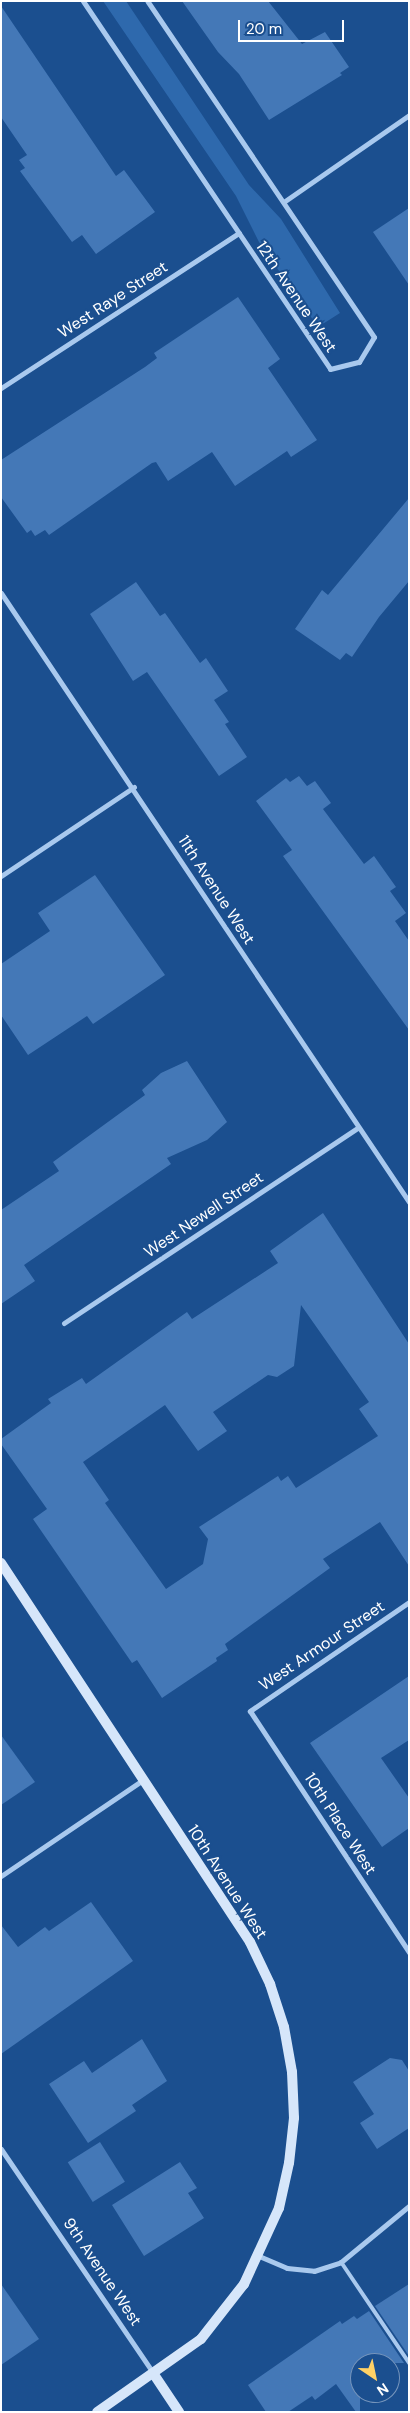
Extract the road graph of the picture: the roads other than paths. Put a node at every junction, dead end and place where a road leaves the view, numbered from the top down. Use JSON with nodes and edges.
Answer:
{"nodes":[{"id":1,"x":83,"y":1,"type":"edge"},
{"id":2,"x":147,"y":1,"type":"edge"},
{"id":3,"x":409,"y":115,"type":"edge"},
{"id":4,"x":285,"y":201,"type":"junction"},
{"id":5,"x":239,"y":234,"type":"junction"},
{"id":6,"x":1,"y":388,"type":"edge"},
{"id":7,"x":1,"y":593,"type":"edge"},
{"id":8,"x":134,"y":787,"type":"junction"},
{"id":9,"x":1,"y":876,"type":"edge"},
{"id":10,"x":357,"y":1128,"type":"junction"},
{"id":11,"x":409,"y":1202,"type":"edge"},
{"id":12,"x":64,"y":1323,"type":"dead end"},
{"id":13,"x":1,"y":1564,"type":"edge"},
{"id":14,"x":409,"y":1602,"type":"edge"},
{"id":15,"x":250,"y":1711,"type":"joint"},
{"id":16,"x":143,"y":1780,"type":"junction"},
{"id":17,"x":1,"y":1876,"type":"edge"},
{"id":18,"x":409,"y":1952,"type":"edge"},
{"id":19,"x":1,"y":2149,"type":"edge"},
{"id":20,"x":409,"y":2206,"type":"edge"},
{"id":21,"x":259,"y":2256,"type":"junction"},
{"id":22,"x":341,"y":2262,"type":"junction"},
{"id":23,"x":409,"y":2363,"type":"edge"},
{"id":24,"x":153,"y":2374,"type":"junction"},
{"id":25,"x":97,"y":2412,"type":"edge"},
{"id":26,"x":178,"y":2412,"type":"edge"}],
"edges":[{"from":1,"to":5,"type":"street","name":"12th Avenue West"},
{"from":2,"to":4,"type":"street","name":"12th Avenue West"},
{"from":3,"to":4,"type":"street"},
{"from":4,"to":5,"type":"street","name":"12th Avenue West"},
{"from":5,"to":6,"type":"street","name":"West Raye Street"},
{"from":7,"to":8,"type":"street","name":"11th Avenue West"},
{"from":8,"to":9,"type":"street"},
{"from":8,"to":10,"type":"street","name":"11th Avenue West"},
{"from":10,"to":11,"type":"street","name":"11th Avenue West"},
{"from":10,"to":12,"type":"street","name":"West Newell Street"},
{"from":13,"to":16,"type":"street","name":"10th Avenue West"},
{"from":14,"to":15,"type":"street","name":"West Armour Street"},
{"from":15,"to":18,"type":"street","name":"10th Place West"},
{"from":16,"to":17,"type":"street"},
{"from":16,"to":21,"type":"street","name":"10th Avenue West"},
{"from":19,"to":24,"type":"street","name":"9th Avenue West"},
{"from":20,"to":22,"type":"street"},
{"from":21,"to":22,"type":"street"},
{"from":21,"to":24,"type":"street","name":"10th Avenue West"},
{"from":22,"to":23,"type":"lane"},
{"from":24,"to":25,"type":"street","name":"10th Avenue West"},
{"from":24,"to":26,"type":"street","name":"9th Avenue West"}]}
